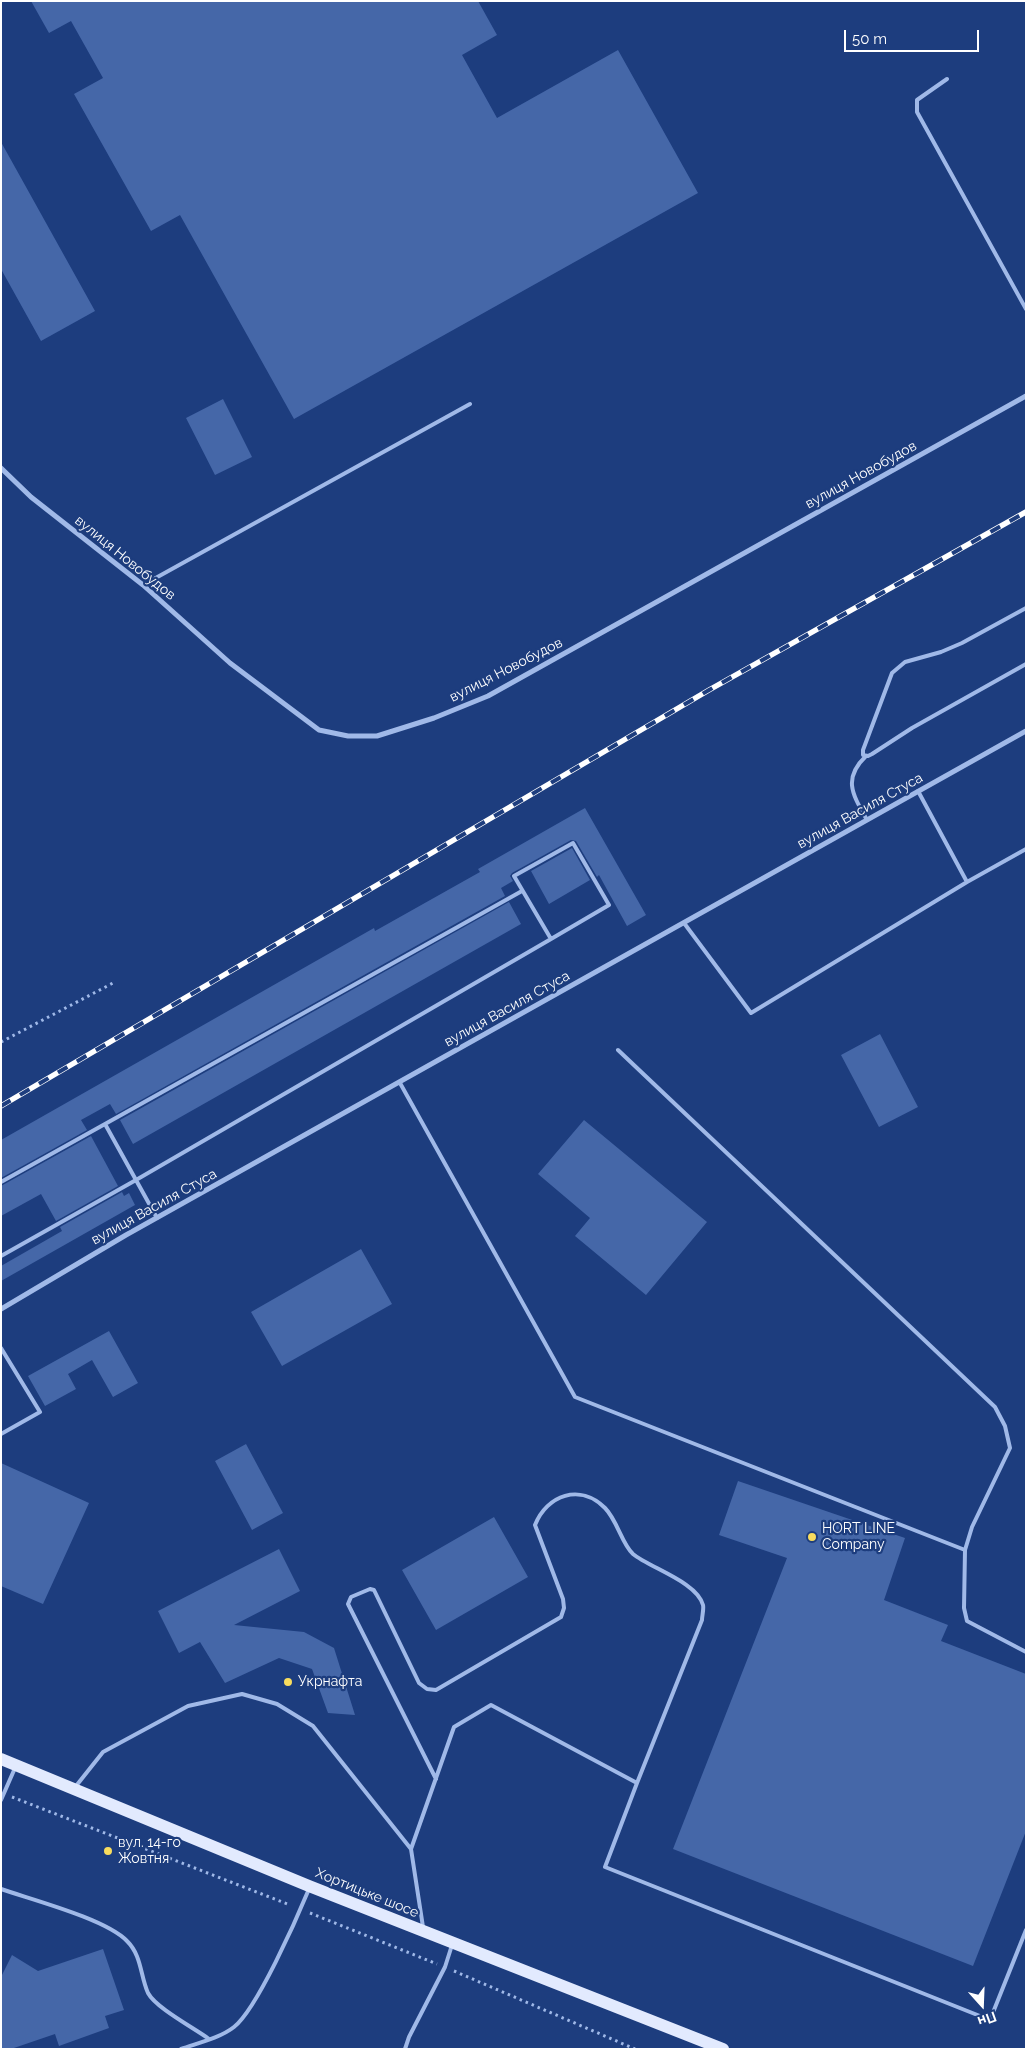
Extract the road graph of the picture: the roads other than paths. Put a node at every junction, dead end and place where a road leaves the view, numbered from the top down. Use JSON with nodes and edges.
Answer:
{"nodes":[{"id":1,"x":947,"y":78,"type":"dead end"},
{"id":2,"x":1026,"y":309,"type":"edge"},
{"id":3,"x":1026,"y":396,"type":"edge"},
{"id":4,"x":470,"y":404,"type":"dead end"},
{"id":5,"x":1,"y":468,"type":"edge"},
{"id":6,"x":143,"y":585,"type":"junction"},
{"id":7,"x":1026,"y":608,"type":"edge"},
{"id":8,"x":1026,"y":664,"type":"edge"},
{"id":9,"x":1026,"y":731,"type":"edge"},
{"id":10,"x":866,"y":756,"type":"junction"},
{"id":11,"x":918,"y":792,"type":"junction"},
{"id":12,"x":867,"y":820,"type":"junction"},
{"id":13,"x":1026,"y":849,"type":"edge"},
{"id":14,"x":967,"y":882,"type":"junction"},
{"id":15,"x":522,"y":891,"type":"junction"},
{"id":16,"x":684,"y":923,"type":"junction"},
{"id":17,"x":551,"y":939,"type":"junction"},
{"id":18,"x":618,"y":1050,"type":"dead end"},
{"id":19,"x":400,"y":1083,"type":"junction"},
{"id":20,"x":105,"y":1124,"type":"junction"},
{"id":21,"x":136,"y":1180,"type":"junction"},
{"id":22,"x":1,"y":1182,"type":"edge"},
{"id":23,"x":157,"y":1218,"type":"junction"},
{"id":24,"x":1,"y":1256,"type":"edge"},
{"id":25,"x":1,"y":1309,"type":"edge"},
{"id":26,"x":1,"y":1348,"type":"edge"},
{"id":27,"x":1,"y":1434,"type":"edge"},
{"id":28,"x":965,"y":1550,"type":"junction"},
{"id":29,"x":1026,"y":1652,"type":"edge"},
{"id":30,"x":1,"y":1759,"type":"edge"},
{"id":31,"x":16,"y":1765,"type":"junction"},
{"id":32,"x":436,"y":1779,"type":"junction"},
{"id":33,"x":637,"y":1784,"type":"junction"},
{"id":34,"x":74,"y":1788,"type":"junction"},
{"id":35,"x":1,"y":1800,"type":"edge"},
{"id":36,"x":411,"y":1849,"type":"junction"},
{"id":37,"x":310,"y":1886,"type":"junction"},
{"id":38,"x":1,"y":1889,"type":"edge"},
{"id":39,"x":1026,"y":1930,"type":"edge"},
{"id":40,"x":424,"y":1931,"type":"junction"},
{"id":41,"x":453,"y":1943,"type":"junction"},
{"id":42,"x":209,"y":2039,"type":"junction"},
{"id":43,"x":181,"y":2049,"type":"edge"},
{"id":44,"x":406,"y":2049,"type":"edge"},
{"id":45,"x":723,"y":2049,"type":"edge"}],
"edges":[{"from":1,"to":2,"type":"lane"},
{"from":3,"to":6,"type":"street","name":"вулиця Новобудов"},
{"from":4,"to":6,"type":"lane"},
{"from":5,"to":6,"type":"street","name":"вулиця Новобудов"},
{"from":7,"to":10,"type":"lane"},
{"from":8,"to":10,"type":"lane"},
{"from":9,"to":11,"type":"street","name":"вулиця Василя Стуса"},
{"from":10,"to":12,"type":"lane"},
{"from":11,"to":12,"type":"street","name":"вулиця Василя Стуса"},
{"from":11,"to":14,"type":"lane"},
{"from":12,"to":16,"type":"street","name":"вулиця Василя Стуса"},
{"from":13,"to":14,"type":"lane"},
{"from":14,"to":16,"type":"lane"},
{"from":15,"to":17,"type":"lane"},
{"from":15,"to":17,"type":"lane"},
{"from":15,"to":20,"type":"lane"},
{"from":16,"to":19,"type":"street","name":"вулиця Василя Стуса"},
{"from":17,"to":21,"type":"lane"},
{"from":18,"to":28,"type":"lane"},
{"from":19,"to":23,"type":"street","name":"вулиця Василя Стуса"},
{"from":19,"to":28,"type":"lane"},
{"from":20,"to":21,"type":"lane"},
{"from":20,"to":22,"type":"lane"},
{"from":21,"to":23,"type":"lane"},
{"from":21,"to":24,"type":"lane"},
{"from":23,"to":25,"type":"street","name":"вулиця Василя Стуса"},
{"from":26,"to":27,"type":"lane"},
{"from":28,"to":29,"type":"lane"},
{"from":30,"to":31,"type":"main road","name":"Хортицьке шосе"},
{"from":31,"to":34,"type":"main road","name":"Хортицьке шосе"},
{"from":31,"to":35,"type":"lane"},
{"from":32,"to":33,"type":"lane"},
{"from":32,"to":33,"type":"lane"},
{"from":32,"to":36,"type":"lane"},
{"from":33,"to":39,"type":"lane"},
{"from":34,"to":36,"type":"lane"},
{"from":34,"to":37,"type":"main road","name":"Хортицьке шосе"},
{"from":36,"to":40,"type":"lane"},
{"from":37,"to":40,"type":"main road","name":"Хортицьке шосе"},
{"from":37,"to":42,"type":"lane"},
{"from":38,"to":42,"type":"lane"},
{"from":40,"to":41,"type":"main road","name":"Хортицьке шосе"},
{"from":41,"to":44,"type":"lane"},
{"from":41,"to":45,"type":"main road","name":"Хортицьке шосе"},
{"from":42,"to":43,"type":"lane"}]}
